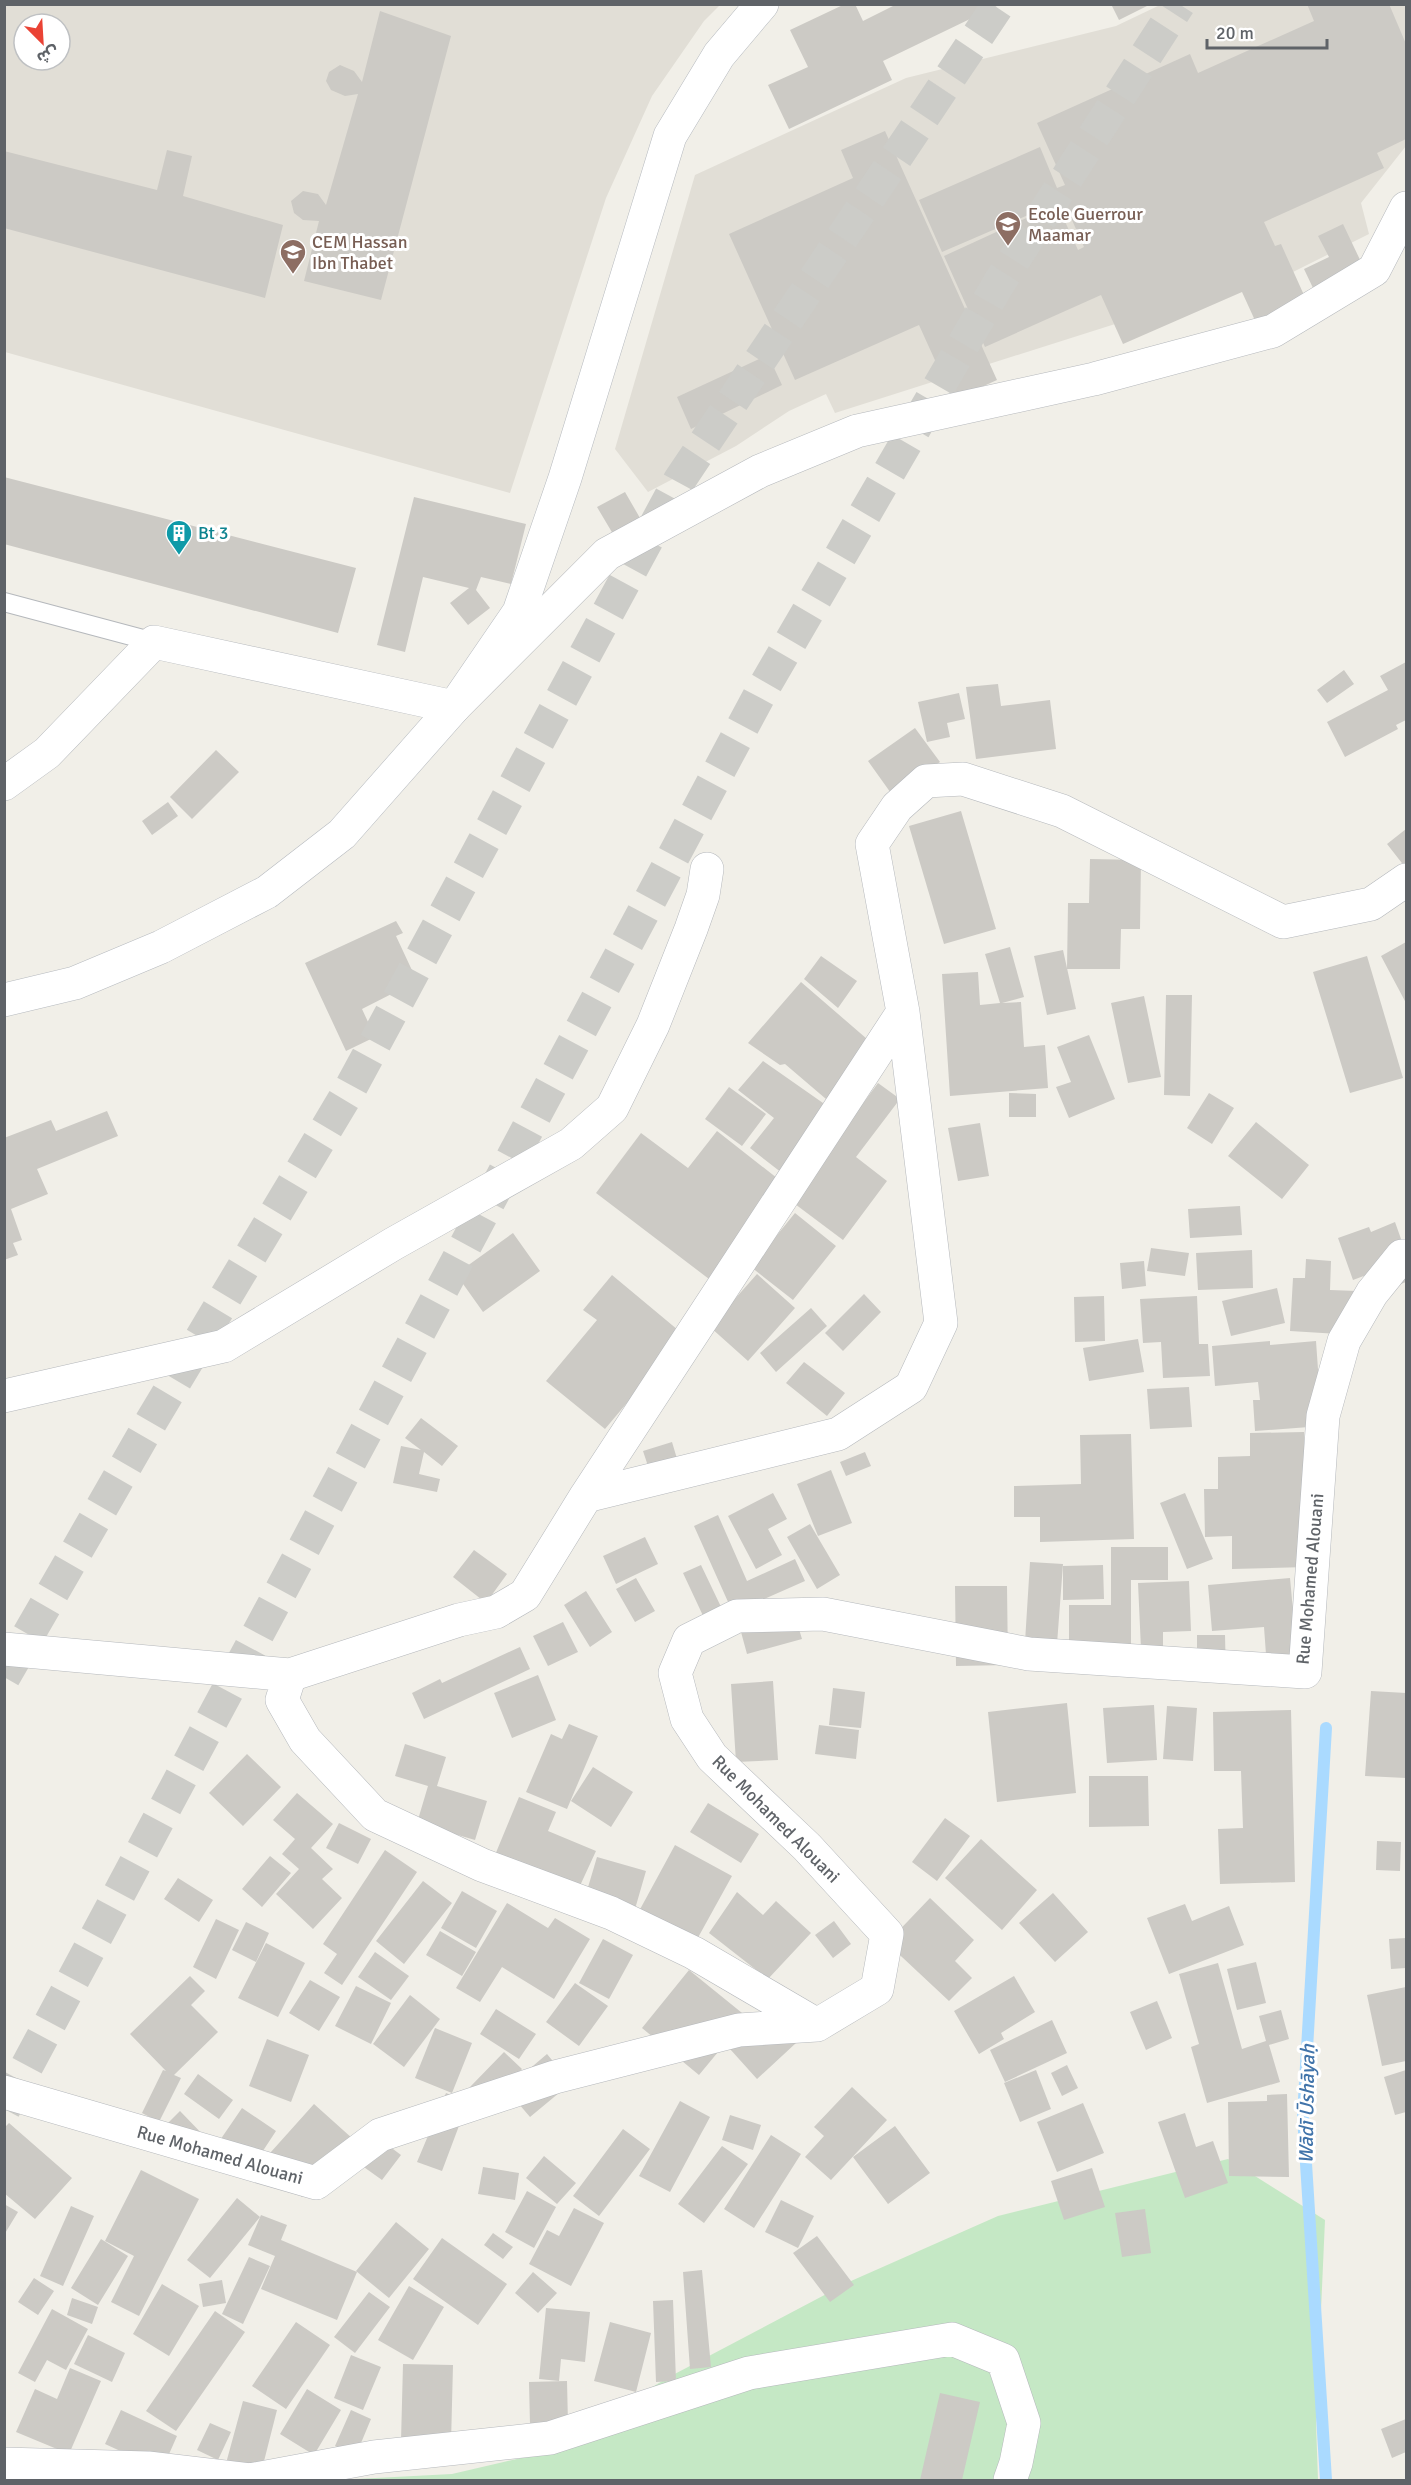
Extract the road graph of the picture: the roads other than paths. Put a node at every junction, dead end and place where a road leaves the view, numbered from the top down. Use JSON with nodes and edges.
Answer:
{"nodes":[{"id":1,"x":762,"y":4,"type":"edge"},
{"id":2,"x":1407,"y":208,"type":"edge"},
{"id":3,"x":4,"y":602,"type":"edge"},
{"id":4,"x":154,"y":642,"type":"junction"},
{"id":5,"x":454,"y":707,"type":"junction"},
{"id":6,"x":4,"y":784,"type":"edge"},
{"id":7,"x":707,"y":869,"type":"dead end"},
{"id":8,"x":1407,"y":880,"type":"edge"},
{"id":9,"x":4,"y":1000,"type":"edge"},
{"id":10,"x":903,"y":1012,"type":"junction"},
{"id":11,"x":1407,"y":1256,"type":"edge"},
{"id":12,"x":4,"y":1396,"type":"edge"},
{"id":13,"x":586,"y":1496,"type":"junction"},
{"id":14,"x":4,"y":1649,"type":"edge"},
{"id":15,"x":290,"y":1675,"type":"junction"},
{"id":16,"x":818,"y":2025,"type":"junction"},
{"id":17,"x":4,"y":2092,"type":"edge"},
{"id":18,"x":4,"y":2464,"type":"edge"},
{"id":19,"x":1010,"y":2481,"type":"edge"}],
"edges":[{"from":1,"to":5,"type":"street"},
{"from":2,"to":5,"type":"street"},
{"from":3,"to":4,"type":"lane"},
{"from":4,"to":5,"type":"street"},
{"from":4,"to":6,"type":"street"},
{"from":5,"to":9,"type":"street"},
{"from":7,"to":12,"type":"street"},
{"from":8,"to":10,"type":"street"},
{"from":10,"to":13,"type":"street"},
{"from":10,"to":13,"type":"street"},
{"from":11,"to":16,"type":"street","name":"Rue Mohamed Alouani"},
{"from":13,"to":15,"type":"street"},
{"from":14,"to":15,"type":"street"},
{"from":15,"to":16,"type":"street"},
{"from":16,"to":17,"type":"street","name":"Rue Mohamed Alouani"},
{"from":18,"to":19,"type":"street"}]}
